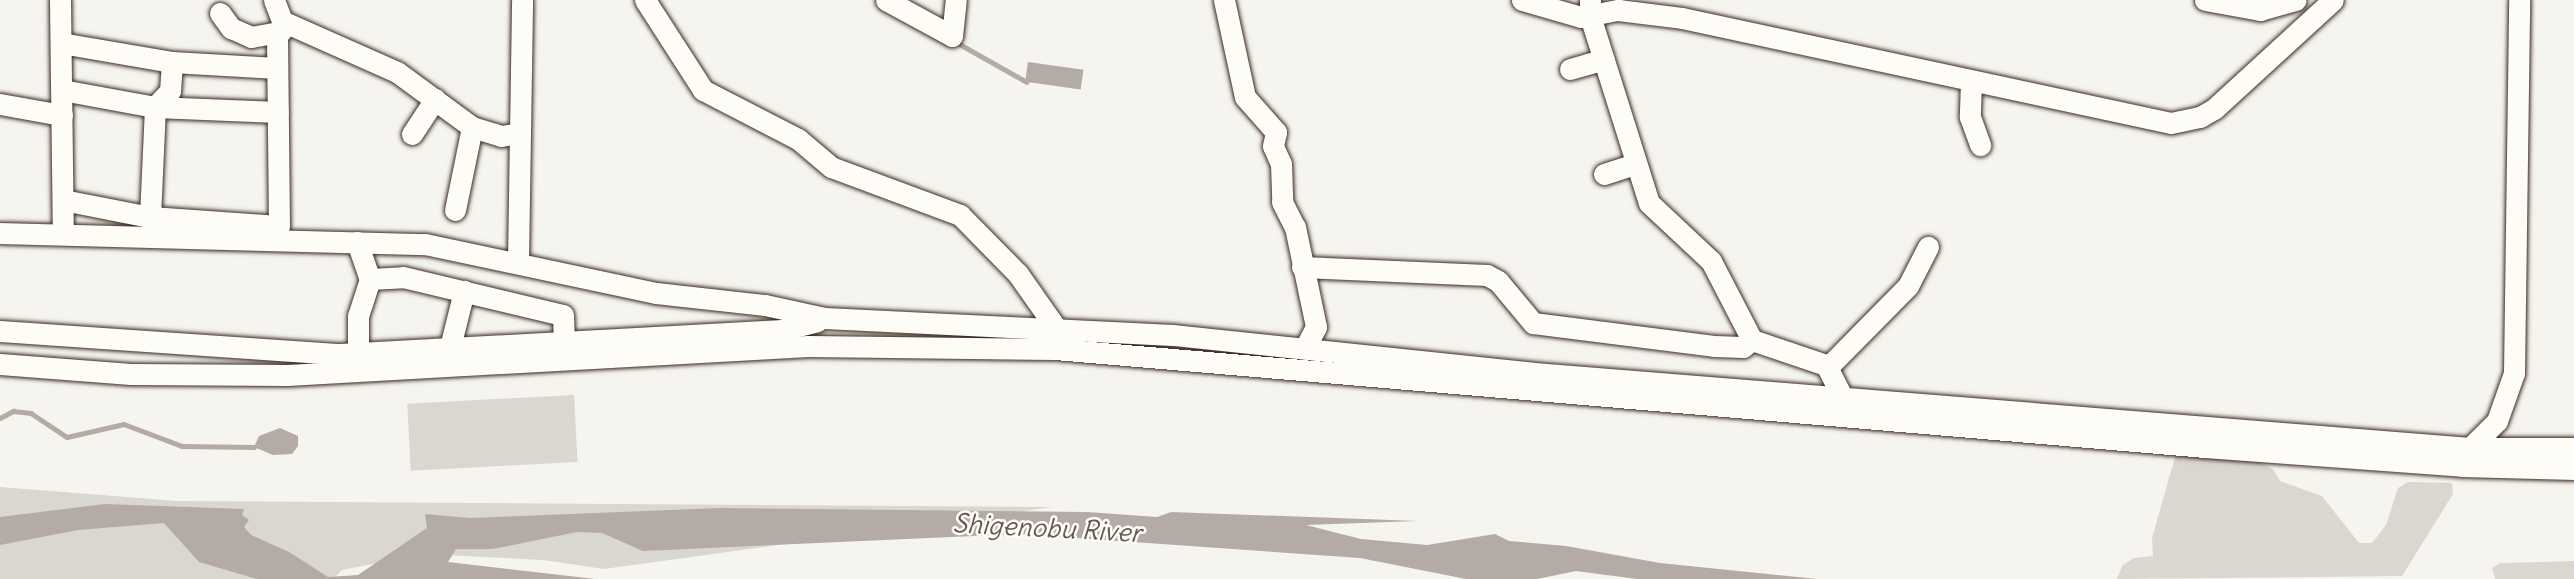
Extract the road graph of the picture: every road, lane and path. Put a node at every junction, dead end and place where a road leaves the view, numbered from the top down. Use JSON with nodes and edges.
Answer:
{"nodes":[{"id":1,"x":60,"y":0,"type":"edge"},
{"id":2,"x":274,"y":0,"type":"edge"},
{"id":3,"x":522,"y":0,"type":"edge"},
{"id":4,"x":645,"y":0,"type":"edge"},
{"id":5,"x":886,"y":0,"type":"edge"},
{"id":6,"x":956,"y":0,"type":"edge"},
{"id":7,"x":1224,"y":0,"type":"edge"},
{"id":8,"x":1522,"y":0,"type":"edge"},
{"id":9,"x":2205,"y":0,"type":"edge"},
{"id":10,"x":2296,"y":0,"type":"edge"},
{"id":11,"x":2333,"y":0,"type":"edge"},
{"id":12,"x":2519,"y":0,"type":"edge"},
{"id":13,"x":1590,"y":8,"type":"edge"},
{"id":14,"x":220,"y":13,"type":"dead end"},
{"id":15,"x":282,"y":28,"type":"junction"},
{"id":16,"x":61,"y":43,"type":"junction"},
{"id":17,"x":1604,"y":59,"type":"junction"},
{"id":18,"x":172,"y":62,"type":"junction"},
{"id":19,"x":277,"y":68,"type":"junction"},
{"id":20,"x":1570,"y":69,"type":"dead end"},
{"id":21,"x":1971,"y":82,"type":"junction"},
{"id":22,"x":61,"y":90,"type":"junction"},
{"id":23,"x":435,"y":99,"type":"junction"},
{"id":24,"x":0,"y":104,"type":"edge"},
{"id":25,"x":155,"y":107,"type":"junction"},
{"id":26,"x":278,"y":112,"type":"junction"},
{"id":27,"x":62,"y":115,"type":"junction"},
{"id":28,"x":472,"y":127,"type":"junction"},
{"id":29,"x":520,"y":132,"type":"junction"},
{"id":30,"x":412,"y":134,"type":"dead end"},
{"id":31,"x":1980,"y":145,"type":"dead end"},
{"id":32,"x":1634,"y":164,"type":"junction"},
{"id":33,"x":1604,"y":174,"type":"dead end"},
{"id":34,"x":63,"y":200,"type":"junction"},
{"id":35,"x":455,"y":210,"type":"dead end"},
{"id":36,"x":150,"y":217,"type":"junction"},
{"id":37,"x":0,"y":233,"type":"edge"},
{"id":38,"x":63,"y":234,"type":"junction"},
{"id":39,"x":357,"y":242,"type":"junction"},
{"id":40,"x":1928,"y":247,"type":"dead end"},
{"id":41,"x":518,"y":261,"type":"junction"},
{"id":42,"x":1302,"y":267,"type":"junction"},
{"id":43,"x":370,"y":279,"type":"junction"},
{"id":44,"x":464,"y":291,"type":"junction"},
{"id":45,"x":825,"y":318,"type":"junction"},
{"id":46,"x":1056,"y":328,"type":"junction"},
{"id":47,"x":0,"y":331,"type":"edge"},
{"id":48,"x":1752,"y":340,"type":"junction"},
{"id":49,"x":564,"y":341,"type":"junction"},
{"id":50,"x":890,"y":345,"type":"junction"},
{"id":51,"x":450,"y":347,"type":"junction"},
{"id":52,"x":1305,"y":348,"type":"junction"},
{"id":53,"x":358,"y":353,"type":"junction"},
{"id":54,"x":0,"y":364,"type":"edge"},
{"id":55,"x":1828,"y":367,"type":"junction"},
{"id":56,"x":1842,"y":397,"type":"junction"},
{"id":57,"x":2470,"y":447,"type":"junction"},
{"id":58,"x":2574,"y":449,"type":"edge"},
{"id":59,"x":2574,"y":468,"type":"edge"}],
"edges":[{"from":1,"to":16,"type":"street"},
{"from":2,"to":15,"type":"street"},
{"from":3,"to":29,"type":"street"},
{"from":4,"to":46,"type":"street"},
{"from":5,"to":6,"type":"street"},
{"from":7,"to":42,"type":"street"},
{"from":8,"to":13,"type":"street"},
{"from":9,"to":10,"type":"street"},
{"from":11,"to":21,"type":"street"},
{"from":12,"to":57,"type":"street"},
{"from":13,"to":17,"type":"street"},
{"from":13,"to":21,"type":"street"},
{"from":14,"to":15,"type":"street"},
{"from":15,"to":19,"type":"street"},
{"from":15,"to":23,"type":"street"},
{"from":16,"to":18,"type":"street"},
{"from":16,"to":22,"type":"street"},
{"from":17,"to":20,"type":"street"},
{"from":17,"to":32,"type":"street"},
{"from":18,"to":19,"type":"street"},
{"from":18,"to":25,"type":"street"},
{"from":19,"to":26,"type":"street"},
{"from":21,"to":31,"type":"street"},
{"from":22,"to":25,"type":"street"},
{"from":22,"to":27,"type":"street"},
{"from":23,"to":28,"type":"street"},
{"from":23,"to":30,"type":"street"},
{"from":24,"to":27,"type":"street"},
{"from":25,"to":26,"type":"street"},
{"from":25,"to":36,"type":"street"},
{"from":26,"to":36,"type":"street"},
{"from":27,"to":34,"type":"street"},
{"from":28,"to":29,"type":"street"},
{"from":28,"to":35,"type":"street"},
{"from":29,"to":41,"type":"street"},
{"from":32,"to":33,"type":"street"},
{"from":32,"to":48,"type":"street"},
{"from":34,"to":36,"type":"street"},
{"from":34,"to":38,"type":"street"},
{"from":37,"to":38,"type":"street"},
{"from":38,"to":39,"type":"street"},
{"from":39,"to":41,"type":"street"},
{"from":39,"to":43,"type":"street"},
{"from":40,"to":55,"type":"street"},
{"from":41,"to":45,"type":"street"},
{"from":42,"to":48,"type":"street"},
{"from":42,"to":52,"type":"street"},
{"from":43,"to":44,"type":"street"},
{"from":43,"to":53,"type":"street"},
{"from":44,"to":49,"type":"street"},
{"from":44,"to":51,"type":"street"},
{"from":45,"to":46,"type":"street"},
{"from":45,"to":49,"type":"street"},
{"from":45,"to":50,"type":"street"},
{"from":46,"to":52,"type":"street"},
{"from":47,"to":53,"type":"street"},
{"from":48,"to":55,"type":"street"},
{"from":49,"to":51,"type":"street"},
{"from":50,"to":54,"type":"street"},
{"from":50,"to":59,"type":"street"},
{"from":51,"to":53,"type":"street"},
{"from":52,"to":56,"type":"street"},
{"from":55,"to":56,"type":"street"},
{"from":56,"to":57,"type":"street"},
{"from":57,"to":58,"type":"street"}]}
